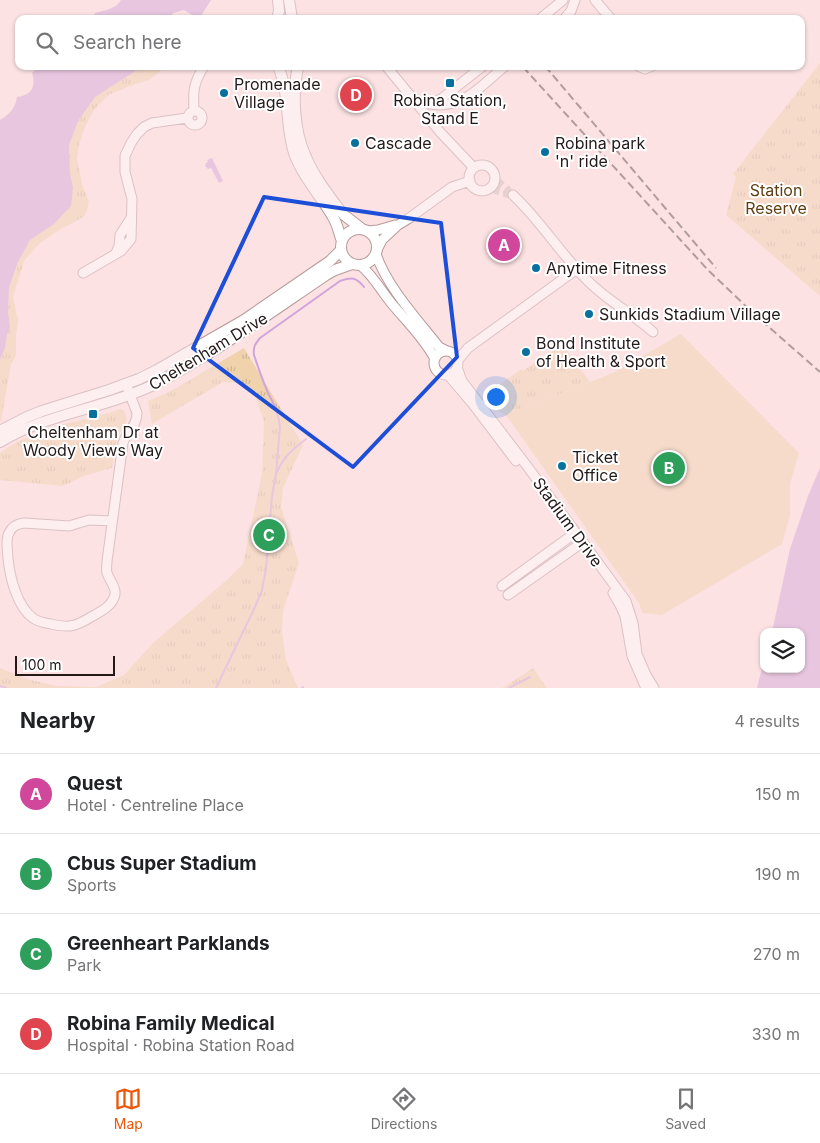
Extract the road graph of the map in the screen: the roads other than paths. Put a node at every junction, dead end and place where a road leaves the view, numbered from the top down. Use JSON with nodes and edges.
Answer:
{"nodes":[{"id":1,"x":278,"y":0,"type":"edge"},
{"id":2,"x":289,"y":0,"type":"edge"},
{"id":3,"x":563,"y":0,"type":"edge"},
{"id":4,"x":595,"y":0,"type":"edge"},
{"id":5,"x":575,"y":1,"type":"edge"},
{"id":6,"x":278,"y":15,"type":"edge"},
{"id":7,"x":291,"y":15,"type":"edge"},
{"id":8,"x":545,"y":15,"type":"edge"},
{"id":9,"x":568,"y":15,"type":"edge"},
{"id":10,"x":608,"y":15,"type":"edge"},
{"id":11,"x":202,"y":70,"type":"edge"},
{"id":12,"x":280,"y":70,"type":"edge"},
{"id":13,"x":297,"y":70,"type":"edge"},
{"id":14,"x":389,"y":70,"type":"edge"},
{"id":15,"x":478,"y":70,"type":"edge"},
{"id":16,"x":500,"y":70,"type":"edge"},
{"id":17,"x":413,"y":99,"type":"junction"},
{"id":18,"x":430,"y":104,"type":"junction"},
{"id":19,"x":194,"y":111,"type":"junction"},
{"id":20,"x":187,"y":118,"type":"junction"},
{"id":21,"x":474,"y":168,"type":"junction"},
{"id":22,"x":472,"y":185,"type":"junction"},
{"id":23,"x":513,"y":195,"type":"tunnel mouth"},
{"id":24,"x":398,"y":225,"type":"junction"},
{"id":25,"x":365,"y":230,"type":"junction"},
{"id":26,"x":341,"y":245,"type":"junction"},
{"id":27,"x":377,"y":252,"type":"junction"},
{"id":28,"x":356,"y":264,"type":"junction"},
{"id":29,"x":577,"y":269,"type":"junction"},
{"id":30,"x":83,"y":273,"type":"dead end"},
{"id":31,"x":653,"y":332,"type":"dead end"},
{"id":32,"x":435,"y":358,"type":"junction"},
{"id":33,"x":454,"y":358,"type":"junction"},
{"id":34,"x":448,"y":375,"type":"junction"},
{"id":35,"x":126,"y":384,"type":"junction"},
{"id":36,"x":130,"y":395,"type":"junction"},
{"id":37,"x":0,"y":431,"type":"edge"},
{"id":38,"x":0,"y":442,"type":"edge"},
{"id":39,"x":112,"y":521,"type":"junction"},
{"id":40,"x":571,"y":536,"type":"junction"},
{"id":41,"x":580,"y":544,"type":"junction"},
{"id":42,"x":539,"y":559,"type":"junction"},
{"id":43,"x":546,"y":568,"type":"junction"},
{"id":44,"x":502,"y":586,"type":"dead end"},
{"id":45,"x":508,"y":595,"type":"dead end"},
{"id":46,"x":647,"y":688,"type":"edge"},
{"id":47,"x":654,"y":688,"type":"edge"}],
"edges":[{"from":1,"to":6,"type":"main road"},
{"from":2,"to":7,"type":"main road"},
{"from":3,"to":8,"type":"street"},
{"from":4,"to":10,"type":"street"},
{"from":5,"to":9,"type":"street"},
{"from":11,"to":19,"type":"street"},
{"from":12,"to":26,"type":"main road"},
{"from":13,"to":25,"type":"main road"},
{"from":14,"to":17,"type":"street"},
{"from":15,"to":18,"type":"street"},
{"from":16,"to":18,"type":"street"},
{"from":17,"to":18,"type":"street"},
{"from":17,"to":21,"type":"street"},
{"from":19,"to":20,"type":"street"},
{"from":19,"to":20,"type":"street"},
{"from":20,"to":30,"type":"street"},
{"from":21,"to":22,"type":"street"},
{"from":21,"to":22,"type":"street"},
{"from":22,"to":24,"type":"street"},
{"from":23,"to":29,"type":"street"},
{"from":24,"to":25,"type":"street"},
{"from":24,"to":27,"type":"street"},
{"from":25,"to":26,"type":"main road"},
{"from":25,"to":27,"type":"main road"},
{"from":26,"to":28,"type":"main road"},
{"from":26,"to":35,"type":"main road","name":"Cheltenham Drive"},
{"from":27,"to":28,"type":"main road"},
{"from":27,"to":33,"type":"street","name":"Stadium Drive"},
{"from":28,"to":32,"type":"street"},
{"from":28,"to":36,"type":"main road","name":"Cheltenham Drive"},
{"from":29,"to":31,"type":"street"},
{"from":29,"to":33,"type":"street"},
{"from":32,"to":33,"type":"street"},
{"from":32,"to":34,"type":"street"},
{"from":33,"to":34,"type":"street"},
{"from":33,"to":41,"type":"street","name":"Stadium Drive"},
{"from":34,"to":40,"type":"street","name":"Stadium Drive"},
{"from":35,"to":36,"type":"street"},
{"from":35,"to":37,"type":"main road","name":"Cheltenham Drive"},
{"from":36,"to":38,"type":"main road","name":"Cheltenham Drive"},
{"from":36,"to":39,"type":"street"},
{"from":39,"to":39,"type":"street"},
{"from":40,"to":41,"type":"street","name":"Stadium Drive"},
{"from":40,"to":42,"type":"street"},
{"from":41,"to":43,"type":"street"},
{"from":41,"to":46,"type":"street","name":"Stadium Drive"},
{"from":41,"to":47,"type":"street","name":"Stadium Drive"},
{"from":42,"to":43,"type":"street"},
{"from":42,"to":44,"type":"street"},
{"from":43,"to":45,"type":"street"}]}
